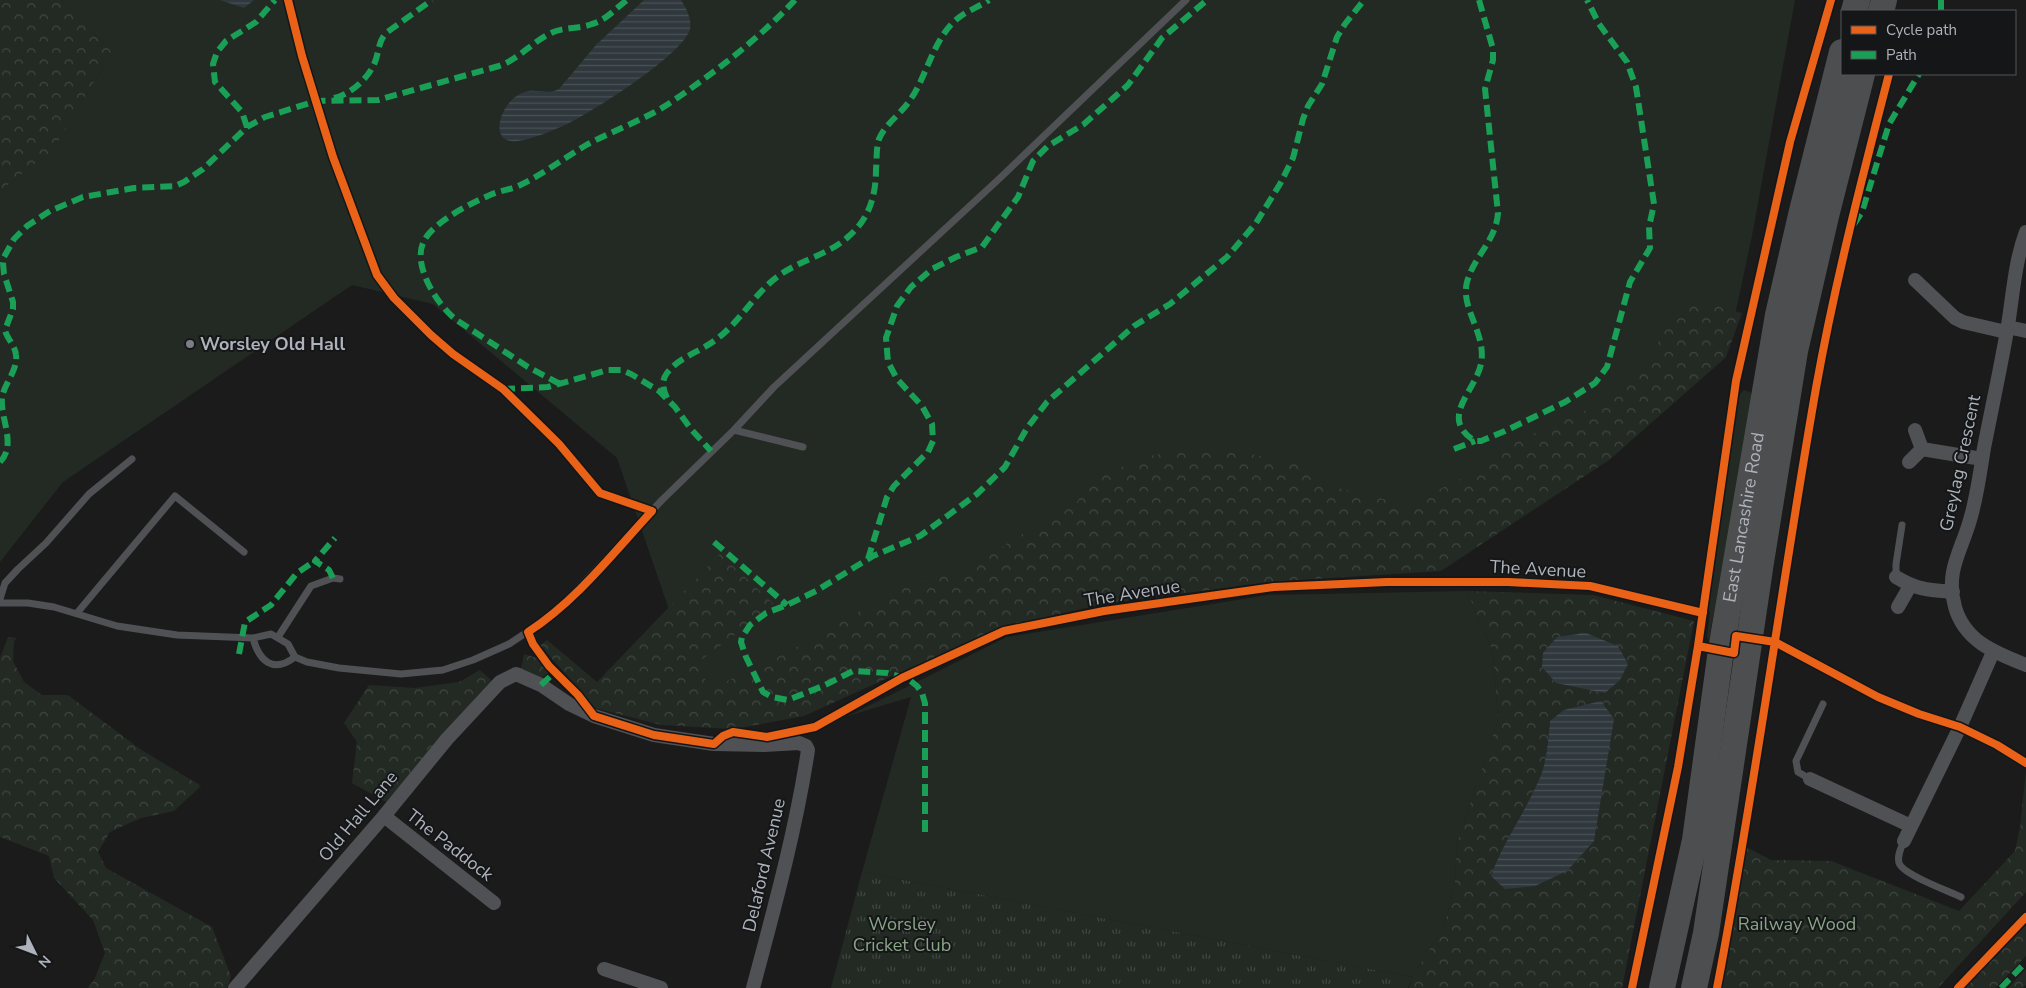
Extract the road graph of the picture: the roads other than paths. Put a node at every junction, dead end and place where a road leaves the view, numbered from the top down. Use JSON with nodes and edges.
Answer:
{"nodes":[{"id":1,"x":1186,"y":0,"type":"edge"},
{"id":2,"x":1841,"y":56,"type":"edge"},
{"id":3,"x":1862,"y":75,"type":"edge"},
{"id":4,"x":2026,"y":232,"type":"edge"},
{"id":5,"x":1916,"y":280,"type":"dead end"},
{"id":6,"x":1933,"y":297,"type":"junction"},
{"id":7,"x":1923,"y":307,"type":"dead end"},
{"id":8,"x":2007,"y":330,"type":"junction"},
{"id":9,"x":2026,"y":331,"type":"edge"},
{"id":10,"x":734,"y":430,"type":"junction"},
{"id":11,"x":1915,"y":430,"type":"dead end"},
{"id":12,"x":803,"y":447,"type":"dead end"},
{"id":13,"x":1922,"y":449,"type":"junction"},
{"id":14,"x":132,"y":459,"type":"dead end"},
{"id":15,"x":1982,"y":459,"type":"junction"},
{"id":16,"x":1909,"y":462,"type":"dead end"},
{"id":17,"x":1902,"y":524,"type":"dead end"},
{"id":18,"x":244,"y":552,"type":"dead end"},
{"id":19,"x":1896,"y":577,"type":"joint"},
{"id":20,"x":340,"y":579,"type":"dead end"},
{"id":21,"x":1910,"y":586,"type":"junction"},
{"id":22,"x":1953,"y":592,"type":"junction"},
{"id":23,"x":0,"y":599,"type":"edge"},
{"id":24,"x":0,"y":603,"type":"edge"},
{"id":25,"x":1898,"y":607,"type":"dead end"},
{"id":26,"x":77,"y":613,"type":"junction"},
{"id":27,"x":278,"y":637,"type":"junction"},
{"id":28,"x":253,"y":638,"type":"junction"},
{"id":29,"x":1993,"y":652,"type":"junction"},
{"id":30,"x":295,"y":657,"type":"junction"},
{"id":31,"x":2026,"y":665,"type":"edge"},
{"id":32,"x":1823,"y":704,"type":"dead end"},
{"id":33,"x":808,"y":750,"type":"joint"},
{"id":34,"x":1810,"y":779,"type":"joint"},
{"id":35,"x":384,"y":816,"type":"junction"},
{"id":36,"x":1911,"y":826,"type":"junction"},
{"id":37,"x":1904,"y":840,"type":"joint"},
{"id":38,"x":1961,"y":896,"type":"dead end"},
{"id":39,"x":494,"y":903,"type":"dead end"},
{"id":40,"x":604,"y":969,"type":"dead end"},
{"id":41,"x":1694,"y":987,"type":"edge"},
{"id":42,"x":234,"y":988,"type":"edge"},
{"id":43,"x":661,"y":988,"type":"edge"},
{"id":44,"x":753,"y":988,"type":"edge"},
{"id":45,"x":1662,"y":988,"type":"edge"}],
"edges":[{"from":1,"to":10,"type":"lane"},
{"from":2,"to":45,"type":"highway","name":"East Lancashire Road"},
{"from":3,"to":41,"type":"highway","name":"East Lancashire Road"},
{"from":4,"to":8,"type":"street","name":"Greylag Crescent"},
{"from":5,"to":6,"type":"street"},
{"from":6,"to":7,"type":"street"},
{"from":6,"to":8,"type":"street"},
{"from":8,"to":9,"type":"street"},
{"from":8,"to":15,"type":"street","name":"Greylag Crescent"},
{"from":10,"to":12,"type":"lane"},
{"from":10,"to":30,"type":"lane"},
{"from":11,"to":13,"type":"street"},
{"from":13,"to":15,"type":"street"},
{"from":13,"to":16,"type":"street"},
{"from":14,"to":23,"type":"lane"},
{"from":15,"to":22,"type":"street","name":"Greylag Crescent"},
{"from":17,"to":19,"type":"lane"},
{"from":18,"to":26,"type":"lane"},
{"from":19,"to":21,"type":"street"},
{"from":20,"to":27,"type":"lane"},
{"from":21,"to":22,"type":"street"},
{"from":21,"to":25,"type":"street"},
{"from":22,"to":29,"type":"street","name":"Greylag Crescent"},
{"from":24,"to":26,"type":"lane"},
{"from":26,"to":28,"type":"lane"},
{"from":27,"to":28,"type":"lane"},
{"from":27,"to":30,"type":"lane"},
{"from":28,"to":30,"type":"lane"},
{"from":29,"to":31,"type":"street","name":"Greylag Crescent"},
{"from":29,"to":36,"type":"street"},
{"from":32,"to":34,"type":"lane"},
{"from":33,"to":35,"type":"street","name":"Old Hall Lane"},
{"from":33,"to":44,"type":"street","name":"Delaford Avenue"},
{"from":34,"to":36,"type":"street"},
{"from":35,"to":39,"type":"street","name":"The Paddock"},
{"from":35,"to":42,"type":"street","name":"Old Hall Lane"},
{"from":36,"to":37,"type":"street"},
{"from":37,"to":38,"type":"lane"},
{"from":40,"to":43,"type":"street"}]}
